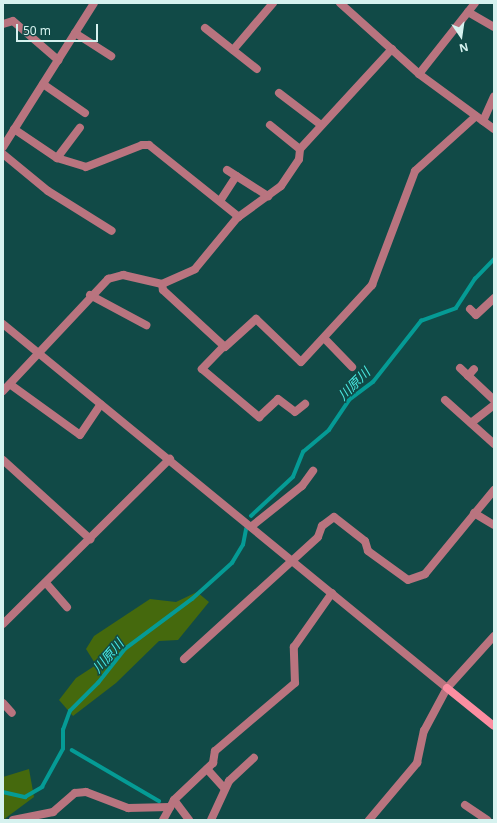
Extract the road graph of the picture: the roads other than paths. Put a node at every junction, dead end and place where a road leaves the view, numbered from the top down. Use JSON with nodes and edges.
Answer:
{"nodes":[{"id":1,"x":94,"y":3,"type":"edge"},
{"id":2,"x":273,"y":3,"type":"edge"},
{"id":3,"x":340,"y":3,"type":"edge"},
{"id":4,"x":475,"y":3,"type":"edge"},
{"id":5,"x":468,"y":12,"type":"junction"},
{"id":6,"x":3,"y":24,"type":"edge"},
{"id":7,"x":494,"y":27,"type":"edge"},
{"id":8,"x":205,"y":28,"type":"dead end"},
{"id":9,"x":75,"y":33,"type":"junction"},
{"id":10,"x":392,"y":49,"type":"junction"},
{"id":11,"x":233,"y":50,"type":"junction"},
{"id":12,"x":110,"y":56,"type":"dead end"},
{"id":13,"x":58,"y":60,"type":"junction"},
{"id":14,"x":257,"y":69,"type":"dead end"},
{"id":15,"x":419,"y":74,"type":"junction"},
{"id":16,"x":43,"y":84,"type":"junction"},
{"id":17,"x":279,"y":93,"type":"dead end"},
{"id":18,"x":494,"y":96,"type":"edge"},
{"id":19,"x":85,"y":113,"type":"dead end"},
{"id":20,"x":480,"y":119,"type":"junction"},
{"id":21,"x":270,"y":125,"type":"dead end"},
{"id":22,"x":321,"y":125,"type":"junction"},
{"id":23,"x":80,"y":128,"type":"dead end"},
{"id":24,"x":494,"y":128,"type":"edge"},
{"id":25,"x":14,"y":130,"type":"junction"},
{"id":26,"x":3,"y":147,"type":"edge"},
{"id":27,"x":300,"y":149,"type":"junction"},
{"id":28,"x":3,"y":154,"type":"edge"},
{"id":29,"x":57,"y":158,"type":"junction"},
{"id":30,"x":227,"y":170,"type":"dead end"},
{"id":31,"x":236,"y":176,"type":"junction"},
{"id":32,"x":268,"y":196,"type":"junction"},
{"id":33,"x":220,"y":201,"type":"junction"},
{"id":34,"x":239,"y":217,"type":"junction"},
{"id":35,"x":112,"y":231,"type":"dead end"},
{"id":36,"x":162,"y":284,"type":"junction"},
{"id":37,"x":90,"y":295,"type":"junction"},
{"id":38,"x":494,"y":298,"type":"edge"},
{"id":39,"x":470,"y":309,"type":"dead end"},
{"id":40,"x":3,"y":324,"type":"edge"},
{"id":41,"x":146,"y":325,"type":"dead end"},
{"id":42,"x":325,"y":339,"type":"junction"},
{"id":43,"x":224,"y":346,"type":"junction"},
{"id":44,"x":40,"y":353,"type":"junction"},
{"id":45,"x":352,"y":367,"type":"dead end"},
{"id":46,"x":460,"y":368,"type":"dead end"},
{"id":47,"x":11,"y":385,"type":"junction"},
{"id":48,"x":3,"y":392,"type":"edge"},
{"id":49,"x":445,"y":400,"type":"dead end"},
{"id":50,"x":494,"y":400,"type":"edge"},
{"id":51,"x":101,"y":404,"type":"junction"},
{"id":52,"x":305,"y":404,"type":"dead end"},
{"id":53,"x":494,"y":406,"type":"edge"},
{"id":54,"x":470,"y":422,"type":"junction"},
{"id":55,"x":494,"y":444,"type":"edge"},
{"id":56,"x":170,"y":459,"type":"junction"},
{"id":57,"x":3,"y":460,"type":"edge"},
{"id":58,"x":313,"y":471,"type":"dead end"},
{"id":59,"x":494,"y":490,"type":"edge"},
{"id":60,"x":474,"y":513,"type":"junction"},
{"id":61,"x":494,"y":525,"type":"edge"},
{"id":62,"x":252,"y":526,"type":"junction"},
{"id":63,"x":90,"y":539,"type":"junction"},
{"id":64,"x":293,"y":560,"type":"junction"},
{"id":65,"x":46,"y":583,"type":"junction"},
{"id":66,"x":332,"y":592,"type":"junction"},
{"id":67,"x":67,"y":606,"type":"dead end"},
{"id":68,"x":3,"y":624,"type":"edge"},
{"id":69,"x":494,"y":636,"type":"edge"},
{"id":70,"x":184,"y":659,"type":"dead end"},
{"id":71,"x":447,"y":688,"type":"junction"},
{"id":72,"x":3,"y":703,"type":"edge"},
{"id":73,"x":12,"y":713,"type":"dead end"},
{"id":74,"x":494,"y":726,"type":"edge"},
{"id":75,"x":254,"y":758,"type":"dead end"},
{"id":76,"x":207,"y":769,"type":"junction"},
{"id":77,"x":224,"y":788,"type":"junction"},
{"id":78,"x":172,"y":803,"type":"junction"},
{"id":79,"x":465,"y":805,"type":"dead end"},
{"id":80,"x":13,"y":820,"type":"edge"},
{"id":81,"x":163,"y":820,"type":"edge"},
{"id":82,"x":189,"y":820,"type":"edge"},
{"id":83,"x":211,"y":820,"type":"edge"},
{"id":84,"x":369,"y":820,"type":"edge"},
{"id":85,"x":487,"y":820,"type":"edge"}],
"edges":[{"from":1,"to":9,"type":"street"},
{"from":2,"to":11,"type":"street"},
{"from":3,"to":10,"type":"street"},
{"from":4,"to":5,"type":"street"},
{"from":5,"to":7,"type":"street"},
{"from":5,"to":15,"type":"street"},
{"from":6,"to":13,"type":"street"},
{"from":8,"to":11,"type":"street"},
{"from":9,"to":12,"type":"street"},
{"from":9,"to":13,"type":"street"},
{"from":10,"to":15,"type":"street"},
{"from":10,"to":22,"type":"street"},
{"from":11,"to":14,"type":"street"},
{"from":13,"to":16,"type":"street"},
{"from":15,"to":20,"type":"street"},
{"from":16,"to":19,"type":"street"},
{"from":16,"to":25,"type":"street"},
{"from":17,"to":22,"type":"street"},
{"from":18,"to":20,"type":"street"},
{"from":20,"to":24,"type":"street"},
{"from":20,"to":42,"type":"street"},
{"from":21,"to":27,"type":"street"},
{"from":22,"to":27,"type":"street"},
{"from":23,"to":29,"type":"street"},
{"from":25,"to":26,"type":"street"},
{"from":25,"to":29,"type":"street"},
{"from":27,"to":32,"type":"street"},
{"from":28,"to":35,"type":"street"},
{"from":29,"to":33,"type":"street"},
{"from":30,"to":31,"type":"street"},
{"from":31,"to":32,"type":"street"},
{"from":31,"to":33,"type":"street"},
{"from":32,"to":34,"type":"street"},
{"from":33,"to":34,"type":"street"},
{"from":34,"to":36,"type":"street"},
{"from":36,"to":37,"type":"street"},
{"from":36,"to":43,"type":"street"},
{"from":37,"to":41,"type":"street"},
{"from":37,"to":44,"type":"street"},
{"from":38,"to":39,"type":"street"},
{"from":40,"to":44,"type":"street"},
{"from":42,"to":43,"type":"street"},
{"from":42,"to":45,"type":"street"},
{"from":43,"to":52,"type":"street"},
{"from":44,"to":47,"type":"street"},
{"from":44,"to":51,"type":"street"},
{"from":46,"to":50,"type":"street"},
{"from":47,"to":48,"type":"street"},
{"from":47,"to":51,"type":"street"},
{"from":49,"to":54,"type":"street"},
{"from":51,"to":56,"type":"street"},
{"from":53,"to":54,"type":"street"},
{"from":54,"to":55,"type":"street"},
{"from":56,"to":62,"type":"street"},
{"from":56,"to":63,"type":"street"},
{"from":57,"to":63,"type":"street"},
{"from":58,"to":62,"type":"street"},
{"from":59,"to":60,"type":"street"},
{"from":60,"to":61,"type":"street"},
{"from":60,"to":64,"type":"street"},
{"from":62,"to":64,"type":"street"},
{"from":63,"to":65,"type":"street"},
{"from":64,"to":66,"type":"street"},
{"from":64,"to":70,"type":"street"},
{"from":65,"to":67,"type":"street"},
{"from":65,"to":68,"type":"street"},
{"from":66,"to":71,"type":"street"},
{"from":66,"to":76,"type":"street"},
{"from":69,"to":71,"type":"street"},
{"from":71,"to":74,"type":"street"},
{"from":71,"to":84,"type":"street"},
{"from":72,"to":73,"type":"street"},
{"from":75,"to":77,"type":"street"},
{"from":76,"to":77,"type":"street"},
{"from":76,"to":78,"type":"street"},
{"from":77,"to":83,"type":"street"},
{"from":78,"to":80,"type":"street"},
{"from":78,"to":81,"type":"street"},
{"from":78,"to":82,"type":"street"},
{"from":79,"to":85,"type":"street"}]}
